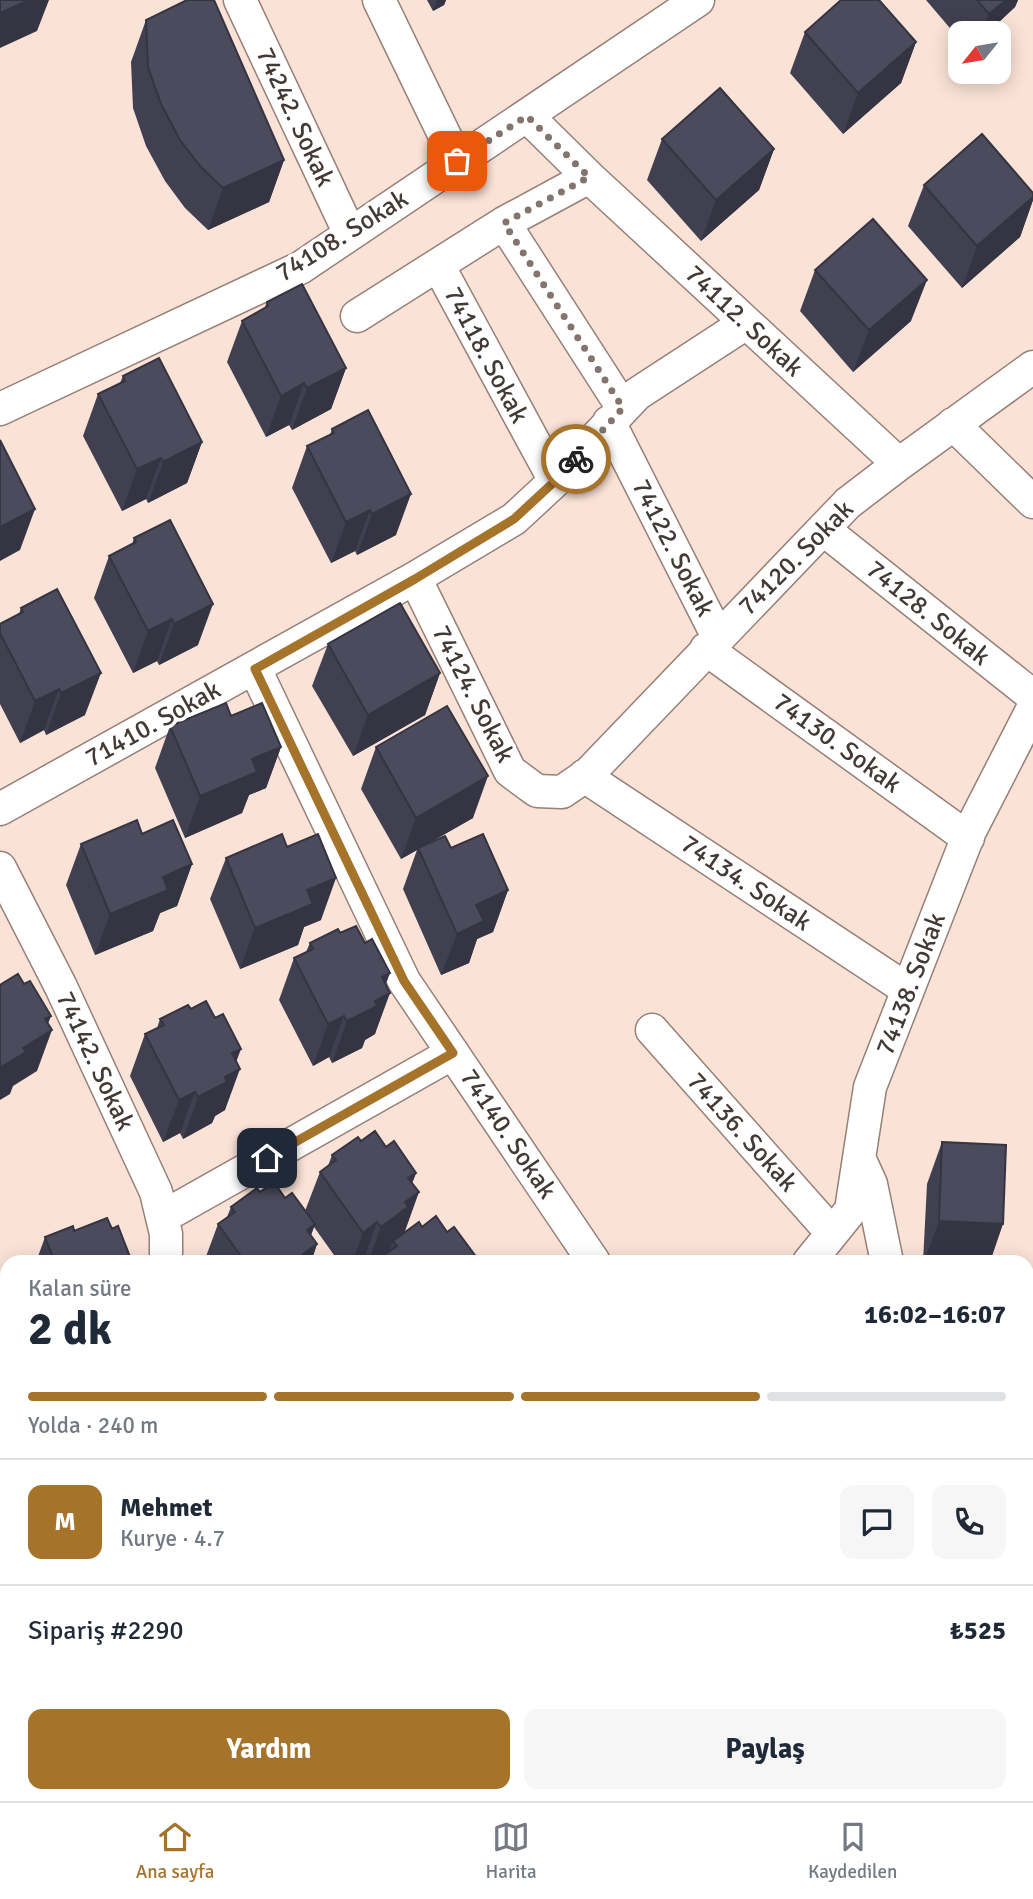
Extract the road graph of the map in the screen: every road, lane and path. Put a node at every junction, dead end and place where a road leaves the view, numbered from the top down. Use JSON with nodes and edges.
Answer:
{"nodes":[{"id":1,"x":240,"y":0,"type":"edge"},
{"id":2,"x":379,"y":0,"type":"edge"},
{"id":3,"x":698,"y":0,"type":"edge"},
{"id":4,"x":527,"y":116,"type":"junction"},
{"id":5,"x":457,"y":161,"type":"junction"},
{"id":6,"x":589,"y":177,"type":"junction"},
{"id":7,"x":504,"y":223,"type":"junction"},
{"id":8,"x":349,"y":234,"type":"junction"},
{"id":9,"x":438,"y":265,"type":"junction"},
{"id":10,"x":357,"y":316,"type":"dead end"},
{"id":11,"x":746,"y":323,"type":"junction"},
{"id":12,"x":1033,"y":367,"type":"edge"},
{"id":13,"x":0,"y":409,"type":"edge"},
{"id":14,"x":616,"y":415,"type":"junction"},
{"id":15,"x":953,"y":424,"type":"junction"},
{"id":16,"x":899,"y":464,"type":"junction"},
{"id":17,"x":555,"y":481,"type":"junction"},
{"id":18,"x":1033,"y":502,"type":"edge"},
{"id":19,"x":823,"y":529,"type":"junction"},
{"id":20,"x":415,"y":579,"type":"junction"},
{"id":21,"x":712,"y":643,"type":"junction"},
{"id":22,"x":255,"y":669,"type":"junction"},
{"id":23,"x":1033,"y":696,"type":"edge"},
{"id":24,"x":1033,"y":708,"type":"edge"},
{"id":25,"x":584,"y":776,"type":"junction"},
{"id":26,"x":0,"y":809,"type":"edge"},
{"id":27,"x":968,"y":838,"type":"junction"},
{"id":28,"x":0,"y":867,"type":"edge"},
{"id":29,"x":908,"y":990,"type":"junction"},
{"id":30,"x":652,"y":1030,"type":"dead end"},
{"id":31,"x":453,"y":1053,"type":"junction"},
{"id":32,"x":859,"y":1158,"type":"junction"},
{"id":33,"x":162,"y":1212,"type":"junction"},
{"id":34,"x":832,"y":1233,"type":"junction"},
{"id":35,"x":165,"y":1255,"type":"edge"},
{"id":36,"x":589,"y":1255,"type":"edge"},
{"id":37,"x":815,"y":1255,"type":"edge"},
{"id":38,"x":886,"y":1255,"type":"edge"}],
"edges":[{"from":1,"to":8,"type":"street","name":"74242. Sokak"},
{"from":2,"to":5,"type":"street"},
{"from":3,"to":4,"type":"street","name":"74108. Sokak"},
{"from":4,"to":5,"type":"street","name":"74108. Sokak"},
{"from":4,"to":6,"type":"street","name":"74112. Sokak"},
{"from":5,"to":8,"type":"street","name":"74108. Sokak"},
{"from":6,"to":7,"type":"street"},
{"from":6,"to":11,"type":"street","name":"74112. Sokak"},
{"from":7,"to":9,"type":"street"},
{"from":7,"to":14,"type":"street","name":"74122. Sokak"},
{"from":8,"to":13,"type":"street","name":"74108. Sokak"},
{"from":9,"to":10,"type":"street"},
{"from":9,"to":17,"type":"street","name":"74118. Sokak"},
{"from":11,"to":14,"type":"street","name":"71410. Sokak"},
{"from":11,"to":16,"type":"street","name":"74112. Sokak"},
{"from":12,"to":15,"type":"street","name":"74120. Sokak"},
{"from":14,"to":17,"type":"street","name":"71410. Sokak"},
{"from":14,"to":21,"type":"street","name":"74122. Sokak"},
{"from":15,"to":16,"type":"street","name":"74120. Sokak"},
{"from":15,"to":18,"type":"street"},
{"from":16,"to":19,"type":"street","name":"74120. Sokak"},
{"from":17,"to":20,"type":"street","name":"71410. Sokak"},
{"from":19,"to":21,"type":"street","name":"74120. Sokak"},
{"from":19,"to":23,"type":"street","name":"74128. Sokak"},
{"from":20,"to":22,"type":"street","name":"71410. Sokak"},
{"from":20,"to":25,"type":"street","name":"74124. Sokak"},
{"from":21,"to":25,"type":"street","name":"74120. Sokak"},
{"from":21,"to":27,"type":"street","name":"74130. Sokak"},
{"from":22,"to":26,"type":"street","name":"71410. Sokak"},
{"from":22,"to":31,"type":"street","name":"74140. Sokak"},
{"from":24,"to":27,"type":"street","name":"74138. Sokak"},
{"from":25,"to":29,"type":"street","name":"74134. Sokak"},
{"from":27,"to":29,"type":"street","name":"74138. Sokak"},
{"from":28,"to":33,"type":"street","name":"74142. Sokak"},
{"from":29,"to":32,"type":"street","name":"74138. Sokak"},
{"from":30,"to":34,"type":"street","name":"74136. Sokak"},
{"from":31,"to":33,"type":"street"},
{"from":31,"to":36,"type":"street","name":"74140. Sokak"},
{"from":32,"to":34,"type":"street","name":"74138. Sokak"},
{"from":32,"to":38,"type":"street"},
{"from":33,"to":35,"type":"street","name":"74142. Sokak"},
{"from":34,"to":37,"type":"street","name":"74138. Sokak"}]}
